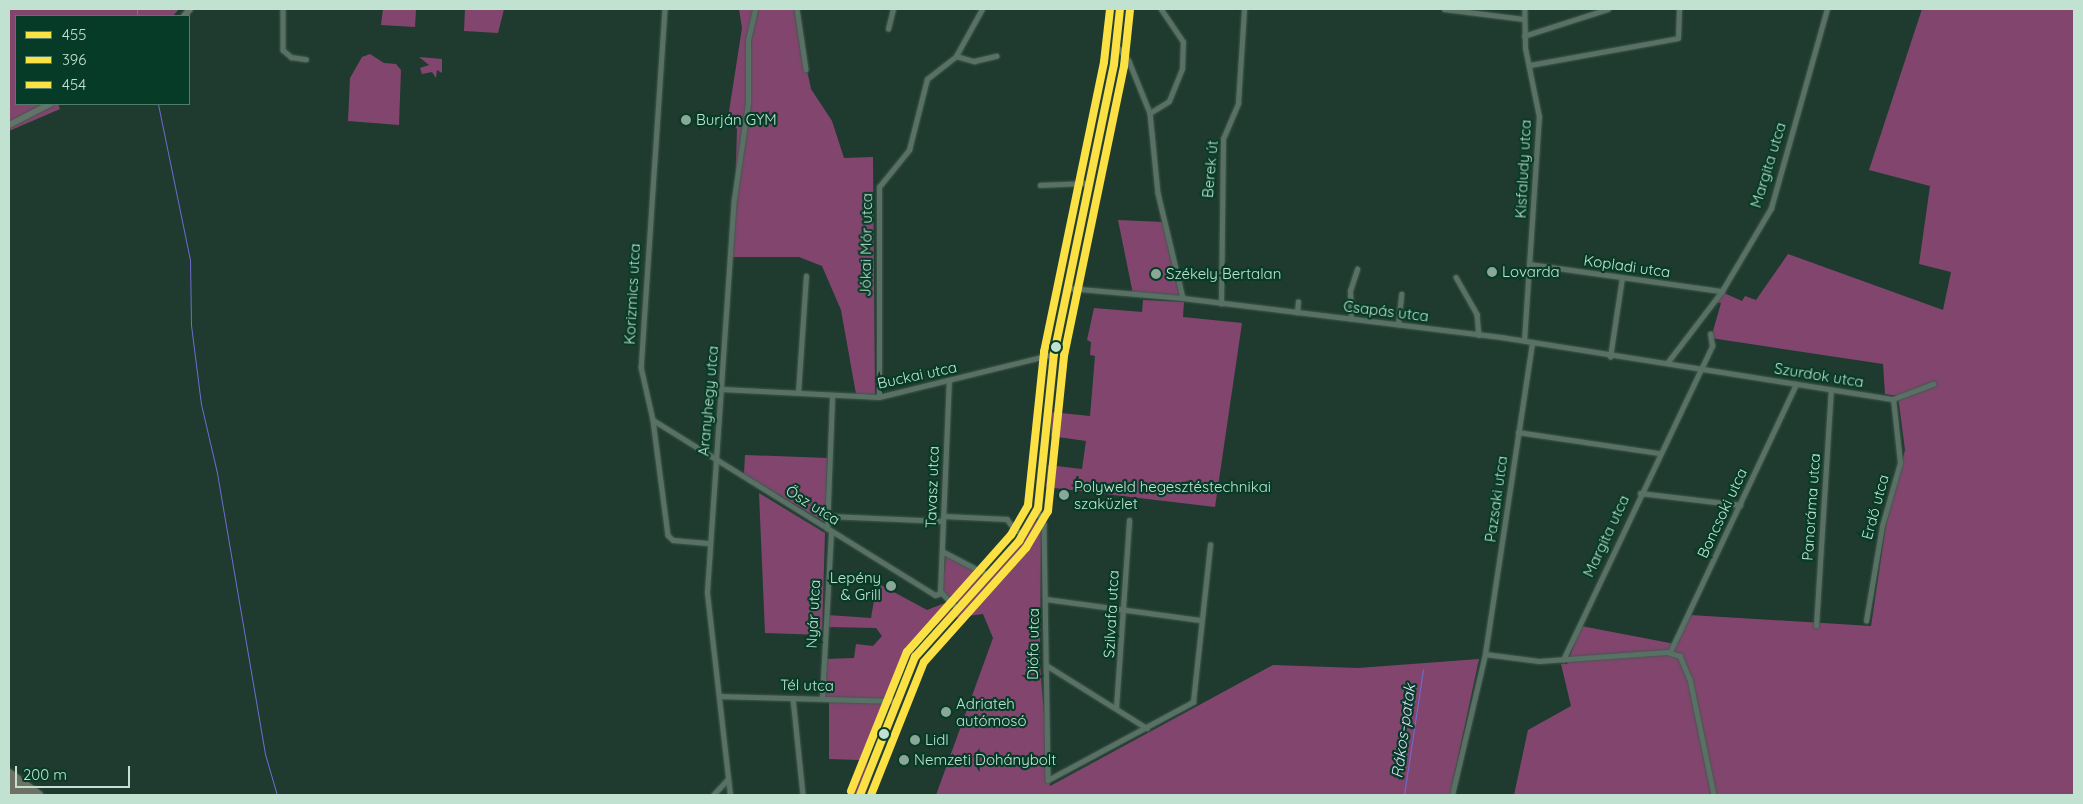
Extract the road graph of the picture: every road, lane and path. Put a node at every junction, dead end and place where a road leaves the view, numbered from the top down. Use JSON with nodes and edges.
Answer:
{"nodes":[{"id":1,"x":283,"y":9,"type":"edge"},
{"id":2,"x":665,"y":9,"type":"edge"},
{"id":3,"x":755,"y":9,"type":"edge"},
{"id":4,"x":797,"y":9,"type":"edge"},
{"id":5,"x":893,"y":9,"type":"edge"},
{"id":6,"x":982,"y":9,"type":"edge"},
{"id":7,"x":1120,"y":9,"type":"edge"},
{"id":8,"x":1161,"y":9,"type":"edge"},
{"id":9,"x":1244,"y":9,"type":"edge"},
{"id":10,"x":1444,"y":9,"type":"edge"},
{"id":11,"x":1524,"y":9,"type":"edge"},
{"id":12,"x":1608,"y":9,"type":"edge"},
{"id":13,"x":1679,"y":9,"type":"edge"},
{"id":14,"x":1826,"y":9,"type":"edge"},
{"id":15,"x":1523,"y":19,"type":"junction"},
{"id":16,"x":888,"y":29,"type":"dead end"},
{"id":17,"x":1524,"y":36,"type":"junction"},
{"id":18,"x":1117,"y":46,"type":"junction"},
{"id":19,"x":956,"y":56,"type":"junction"},
{"id":20,"x":996,"y":56,"type":"dead end"},
{"id":21,"x":306,"y":59,"type":"dead end"},
{"id":22,"x":1530,"y":64,"type":"junction"},
{"id":23,"x":806,"y":69,"type":"dead end"},
{"id":24,"x":48,"y":105,"type":"edge"},
{"id":25,"x":1150,"y":113,"type":"junction"},
{"id":26,"x":9,"y":125,"type":"edge"},
{"id":27,"x":1088,"y":182,"type":"junction"},
{"id":28,"x":1040,"y":185,"type":"dead end"},
{"id":29,"x":1529,"y":264,"type":"junction"},
{"id":30,"x":1357,"y":269,"type":"dead end"},
{"id":31,"x":806,"y":276,"type":"dead end"},
{"id":32,"x":1456,"y":277,"type":"dead end"},
{"id":33,"x":1622,"y":278,"type":"junction"},
{"id":34,"x":1068,"y":288,"type":"junction"},
{"id":35,"x":1722,"y":291,"type":"junction"},
{"id":36,"x":1401,"y":294,"type":"dead end"},
{"id":37,"x":1183,"y":298,"type":"junction"},
{"id":38,"x":1298,"y":302,"type":"dead end"},
{"id":39,"x":1221,"y":304,"type":"junction"},
{"id":40,"x":1296,"y":313,"type":"junction"},
{"id":41,"x":1351,"y":319,"type":"junction"},
{"id":42,"x":1398,"y":325,"type":"junction"},
{"id":43,"x":1524,"y":333,"type":"junction"},
{"id":44,"x":1479,"y":334,"type":"junction"},
{"id":45,"x":1710,"y":334,"type":"dead end"},
{"id":46,"x":1516,"y":340,"type":"junction"},
{"id":47,"x":1524,"y":341,"type":"junction"},
{"id":48,"x":1532,"y":343,"type":"junction"},
{"id":49,"x":1054,"y":354,"type":"junction"},
{"id":50,"x":1610,"y":357,"type":"junction"},
{"id":51,"x":1667,"y":363,"type":"junction"},
{"id":52,"x":1699,"y":369,"type":"junction"},
{"id":53,"x":949,"y":381,"type":"junction"},
{"id":54,"x":1796,"y":384,"type":"junction"},
{"id":55,"x":1933,"y":384,"type":"dead end"},
{"id":56,"x":722,"y":389,"type":"junction"},
{"id":57,"x":1831,"y":390,"type":"junction"},
{"id":58,"x":798,"y":393,"type":"junction"},
{"id":59,"x":832,"y":396,"type":"junction"},
{"id":60,"x":879,"y":397,"type":"junction"},
{"id":61,"x":1893,"y":399,"type":"junction"},
{"id":62,"x":653,"y":420,"type":"junction"},
{"id":63,"x":1518,"y":432,"type":"junction"},
{"id":64,"x":1658,"y":453,"type":"junction"},
{"id":65,"x":716,"y":459,"type":"junction"},
{"id":66,"x":1640,"y":493,"type":"junction"},
{"id":67,"x":1740,"y":505,"type":"junction"},
{"id":68,"x":1037,"y":510,"type":"junction"},
{"id":69,"x":829,"y":516,"type":"junction"},
{"id":70,"x":943,"y":519,"type":"junction"},
{"id":71,"x":1129,"y":520,"type":"dead end"},
{"id":72,"x":829,"y":531,"type":"junction"},
{"id":73,"x":1024,"y":534,"type":"junction"},
{"id":74,"x":710,"y":543,"type":"junction"},
{"id":75,"x":1210,"y":545,"type":"dead end"},
{"id":76,"x":942,"y":551,"type":"junction"},
{"id":77,"x":988,"y":575,"type":"junction"},
{"id":78,"x":940,"y":593,"type":"junction"},
{"id":79,"x":1046,"y":599,"type":"junction"},
{"id":80,"x":957,"y":608,"type":"junction"},
{"id":81,"x":1123,"y":608,"type":"junction"},
{"id":82,"x":1200,"y":620,"type":"junction"},
{"id":83,"x":1866,"y":621,"type":"dead end"},
{"id":84,"x":1816,"y":626,"type":"dead end"},
{"id":85,"x":1670,"y":652,"type":"junction"},
{"id":86,"x":1485,"y":656,"type":"junction"},
{"id":87,"x":1563,"y":660,"type":"junction"},
{"id":88,"x":1046,"y":664,"type":"junction"},
{"id":89,"x":719,"y":696,"type":"junction"},
{"id":90,"x":793,"y":698,"type":"junction"},
{"id":91,"x":822,"y":698,"type":"junction"},
{"id":92,"x":895,"y":701,"type":"junction"},
{"id":93,"x":1116,"y":708,"type":"junction"},
{"id":94,"x":1147,"y":728,"type":"junction"},
{"id":95,"x":9,"y":773,"type":"edge"},
{"id":96,"x":728,"y":779,"type":"junction"},
{"id":97,"x":9,"y":781,"type":"edge"},
{"id":98,"x":9,"y":790,"type":"edge"},
{"id":99,"x":16,"y":795,"type":"edge"},
{"id":100,"x":28,"y":795,"type":"edge"},
{"id":101,"x":38,"y":795,"type":"edge"},
{"id":102,"x":713,"y":795,"type":"edge"},
{"id":103,"x":730,"y":795,"type":"edge"},
{"id":104,"x":804,"y":795,"type":"edge"},
{"id":105,"x":860,"y":795,"type":"edge"},
{"id":106,"x":1452,"y":795,"type":"edge"},
{"id":107,"x":1714,"y":795,"type":"edge"}],
"edges":[{"from":1,"to":21,"type":"street"},
{"from":2,"to":62,"type":"street","name":"Korizmics utca"},
{"from":3,"to":56,"type":"street","name":"Aranyhegy utca"},
{"from":4,"to":23,"type":"street"},
{"from":5,"to":16,"type":"street"},
{"from":6,"to":19,"type":"street","name":"Jókai Mór utca"},
{"from":7,"to":18,"type":"main road"},
{"from":8,"to":25,"type":"street"},
{"from":9,"to":39,"type":"street","name":"Berek út"},
{"from":10,"to":15,"type":"street"},
{"from":11,"to":15,"type":"street","name":"Kisfaludy utca"},
{"from":12,"to":17,"type":"street"},
{"from":13,"to":22,"type":"street"},
{"from":14,"to":35,"type":"street","name":"Margita utca"},
{"from":15,"to":17,"type":"street","name":"Kisfaludy utca"},
{"from":17,"to":22,"type":"street","name":"Kisfaludy utca"},
{"from":18,"to":25,"type":"street"},
{"from":18,"to":27,"type":"main road"},
{"from":19,"to":20,"type":"street"},
{"from":19,"to":60,"type":"street","name":"Jókai Mór utca"},
{"from":22,"to":29,"type":"street","name":"Kisfaludy utca"},
{"from":24,"to":26,"type":"main road"},
{"from":25,"to":37,"type":"street"},
{"from":27,"to":28,"type":"street"},
{"from":27,"to":34,"type":"main road"},
{"from":29,"to":33,"type":"street","name":"Kopladi utca"},
{"from":29,"to":43,"type":"street","name":"Kisfaludy utca"},
{"from":30,"to":41,"type":"street"},
{"from":31,"to":58,"type":"street"},
{"from":32,"to":44,"type":"street"},
{"from":33,"to":35,"type":"street","name":"Kopladi utca"},
{"from":33,"to":50,"type":"street"},
{"from":34,"to":37,"type":"street","name":"Csapás utca"},
{"from":34,"to":49,"type":"main road"},
{"from":35,"to":51,"type":"street","name":"Margita utca"},
{"from":36,"to":42,"type":"street"},
{"from":37,"to":39,"type":"street","name":"Csapás utca"},
{"from":38,"to":40,"type":"street"},
{"from":39,"to":40,"type":"street","name":"Csapás utca"},
{"from":40,"to":41,"type":"street","name":"Csapás utca"},
{"from":41,"to":42,"type":"street","name":"Csapás utca"},
{"from":42,"to":44,"type":"street","name":"Csapás utca"},
{"from":43,"to":46,"type":"street"},
{"from":43,"to":47,"type":"street","name":"Kisfaludy utca"},
{"from":44,"to":46,"type":"street","name":"Csapás utca"},
{"from":45,"to":52,"type":"street","name":"Margita utca"},
{"from":46,"to":47,"type":"street","name":"Csapás utca"},
{"from":47,"to":48,"type":"street","name":"Csapás utca"},
{"from":48,"to":50,"type":"street","name":"Csapás utca"},
{"from":48,"to":63,"type":"street","name":"Pazsaki utca"},
{"from":49,"to":53,"type":"street","name":"Buckai utca"},
{"from":49,"to":68,"type":"main road"},
{"from":50,"to":51,"type":"street","name":"Csapás utca"},
{"from":51,"to":52,"type":"street","name":"Csapás utca"},
{"from":52,"to":54,"type":"street","name":"Szurdok utca"},
{"from":52,"to":64,"type":"street","name":"Margita utca"},
{"from":53,"to":60,"type":"street","name":"Buckai utca"},
{"from":53,"to":70,"type":"street","name":"Tavasz utca"},
{"from":54,"to":57,"type":"street","name":"Szurdok utca"},
{"from":54,"to":67,"type":"street","name":"Boncsoki utca"},
{"from":55,"to":61,"type":"street","name":"Szurdok utca"},
{"from":56,"to":58,"type":"street","name":"Buckai utca"},
{"from":56,"to":65,"type":"street","name":"Aranyhegy utca"},
{"from":57,"to":61,"type":"street","name":"Szurdok utca"},
{"from":57,"to":84,"type":"street","name":"Panoráma utca"},
{"from":58,"to":59,"type":"street","name":"Buckai utca"},
{"from":59,"to":60,"type":"street","name":"Buckai utca"},
{"from":59,"to":69,"type":"street","name":"Nyár utca"},
{"from":61,"to":83,"type":"street","name":"Erdő utca"},
{"from":62,"to":65,"type":"street","name":"Ősz utca"},
{"from":62,"to":74,"type":"street","name":"Korizmics utca"},
{"from":63,"to":64,"type":"street"},
{"from":63,"to":86,"type":"street","name":"Pazsaki utca"},
{"from":64,"to":66,"type":"street","name":"Margita utca"},
{"from":65,"to":72,"type":"street","name":"Ősz utca"},
{"from":65,"to":74,"type":"street","name":"Aranyhegy utca"},
{"from":66,"to":67,"type":"street"},
{"from":66,"to":87,"type":"street","name":"Margita utca"},
{"from":67,"to":85,"type":"street","name":"Boncsoki utca"},
{"from":68,"to":73,"type":"main road"},
{"from":68,"to":79,"type":"street","name":"Diófa utca"},
{"from":69,"to":70,"type":"street"},
{"from":69,"to":72,"type":"street","name":"Nyár utca"},
{"from":70,"to":73,"type":"street"},
{"from":70,"to":76,"type":"street","name":"Tavasz utca"},
{"from":71,"to":81,"type":"street","name":"Szilvafa utca"},
{"from":72,"to":78,"type":"street","name":"Ősz utca"},
{"from":72,"to":91,"type":"street","name":"Nyár utca"},
{"from":73,"to":77,"type":"main road"},
{"from":74,"to":89,"type":"street","name":"Aranyhegy utca"},
{"from":75,"to":82,"type":"street"},
{"from":76,"to":77,"type":"street"},
{"from":76,"to":78,"type":"street","name":"Tavasz utca"},
{"from":77,"to":80,"type":"main road"},
{"from":78,"to":80,"type":"street","name":"Ősz utca"},
{"from":79,"to":81,"type":"street"},
{"from":79,"to":88,"type":"street","name":"Diófa utca"},
{"from":80,"to":92,"type":"main road"},
{"from":81,"to":82,"type":"street"},
{"from":81,"to":93,"type":"street","name":"Szilvafa utca"},
{"from":82,"to":94,"type":"street"},
{"from":85,"to":87,"type":"street"},
{"from":85,"to":107,"type":"street"},
{"from":86,"to":87,"type":"street"},
{"from":86,"to":106,"type":"street","name":"Pazsaki utca"},
{"from":88,"to":93,"type":"street"},
{"from":88,"to":94,"type":"street","name":"Diófa utca"},
{"from":89,"to":90,"type":"street","name":"Tél utca"},
{"from":89,"to":96,"type":"street","name":"Aranyhegy utca"},
{"from":90,"to":91,"type":"street","name":"Tél utca"},
{"from":90,"to":104,"type":"street"},
{"from":91,"to":92,"type":"street","name":"Tél utca"},
{"from":92,"to":105,"type":"main road"},
{"from":93,"to":94,"type":"street"},
{"from":95,"to":101,"type":"highway"},
{"from":96,"to":102,"type":"street"},
{"from":96,"to":103,"type":"street","name":"Aranyhegy utca"},
{"from":97,"to":100,"type":"highway"},
{"from":98,"to":99,"type":"highway"}]}
